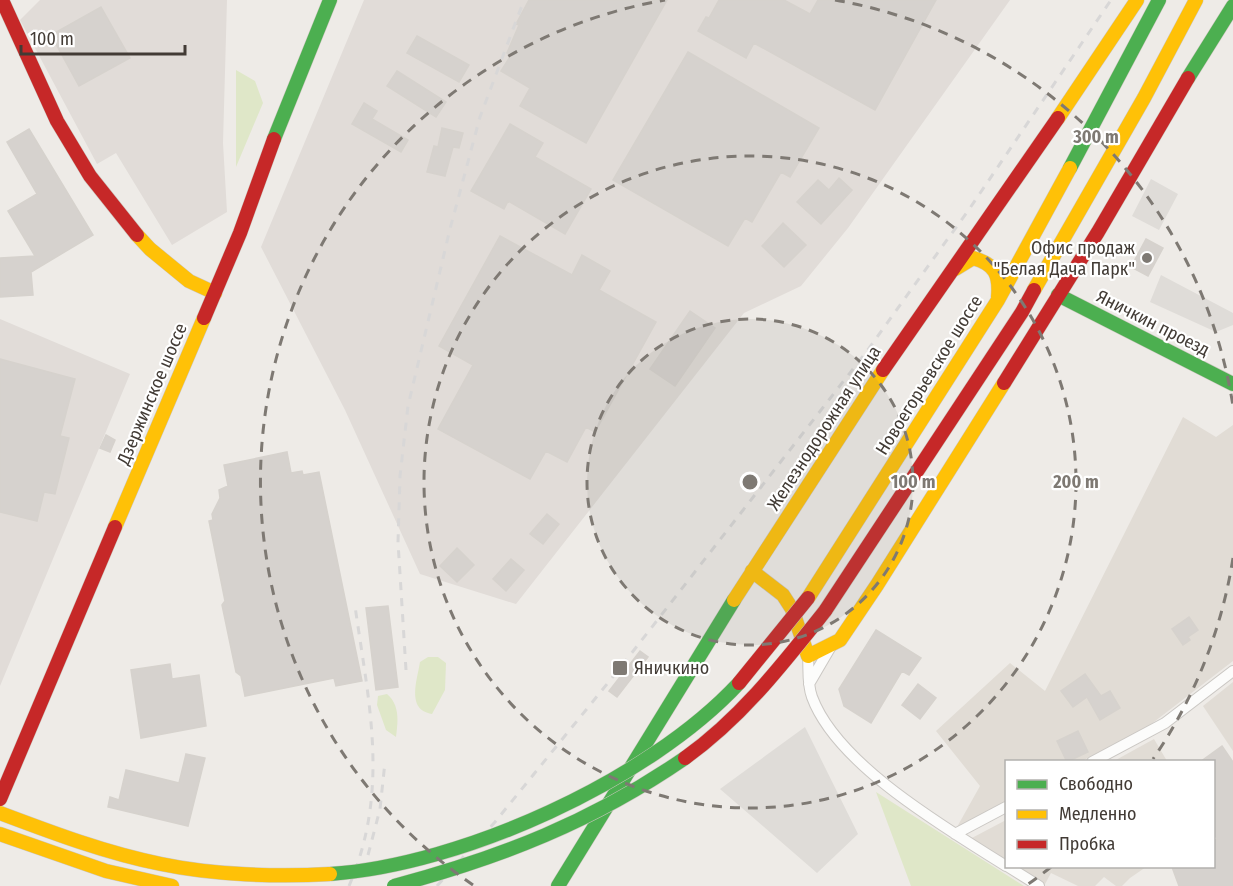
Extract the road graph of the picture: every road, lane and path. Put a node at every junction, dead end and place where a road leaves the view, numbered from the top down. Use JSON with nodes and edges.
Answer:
{"nodes":[{"id":1,"x":2,"y":0,"type":"edge"},
{"id":2,"x":330,"y":0,"type":"edge"},
{"id":3,"x":1137,"y":0,"type":"edge"},
{"id":4,"x":1159,"y":0,"type":"edge"},
{"id":5,"x":1196,"y":0,"type":"edge"},
{"id":6,"x":1233,"y":6,"type":"edge"},
{"id":7,"x":950,"y":273,"type":"junction"},
{"id":8,"x":215,"y":293,"type":"junction"},
{"id":9,"x":1058,"y":295,"type":"junction"},
{"id":10,"x":998,"y":300,"type":"junction"},
{"id":11,"x":1233,"y":384,"type":"edge"},
{"id":12,"x":752,"y":571,"type":"junction"},
{"id":13,"x":833,"y":643,"type":"junction"},
{"id":14,"x":808,"y":656,"type":"junction"},
{"id":15,"x":1233,"y":671,"type":"edge"},
{"id":16,"x":809,"y":684,"type":"junction"},
{"id":17,"x":1096,"y":760,"type":"edge"},
{"id":18,"x":2,"y":790,"type":"edge"},
{"id":19,"x":1005,"y":808,"type":"edge"},
{"id":20,"x":0,"y":813,"type":"edge"},
{"id":21,"x":0,"y":834,"type":"edge"},
{"id":22,"x":955,"y":834,"type":"junction"},
{"id":23,"x":1005,"y":865,"type":"edge"},
{"id":24,"x":1010,"y":868,"type":"edge"},
{"id":25,"x":172,"y":886,"type":"edge"},
{"id":26,"x":394,"y":886,"type":"edge"},
{"id":27,"x":558,"y":886,"type":"edge"},
{"id":28,"x":1038,"y":886,"type":"edge"}],
"edges":[{"from":1,"to":8,"type":"main road"},
{"from":2,"to":8,"type":"main road","name":"Дзержинское шоссе"},
{"from":3,"to":7,"type":"main road","name":"Железнодорожная улица"},
{"from":4,"to":10,"type":"main road","name":"Новоегорьевское шоссе"},
{"from":5,"to":26,"type":"main road","bridge":true},
{"from":6,"to":9,"type":"main road"},
{"from":7,"to":10,"type":"main road"},
{"from":7,"to":12,"type":"main road","name":"Железнодорожная улица"},
{"from":8,"to":18,"type":"main road","name":"Дзержинское шоссе"},
{"from":9,"to":11,"type":"main road","name":"Яничкин проезд"},
{"from":9,"to":13,"type":"main road"},
{"from":10,"to":20,"type":"main road","name":"Новоегорьевское шоссе","bridge":true},
{"from":12,"to":14,"type":"main road"},
{"from":12,"to":27,"type":"main road","name":"Железнодорожная улица"},
{"from":13,"to":14,"type":"main road"},
{"from":13,"to":16,"type":"street"},
{"from":14,"to":16,"type":"street"},
{"from":15,"to":17,"type":"street"},
{"from":16,"to":22,"type":"street"},
{"from":19,"to":22,"type":"street"},
{"from":21,"to":25,"type":"main road"},
{"from":22,"to":23,"type":"street"},
{"from":24,"to":28,"type":"street"}]}
